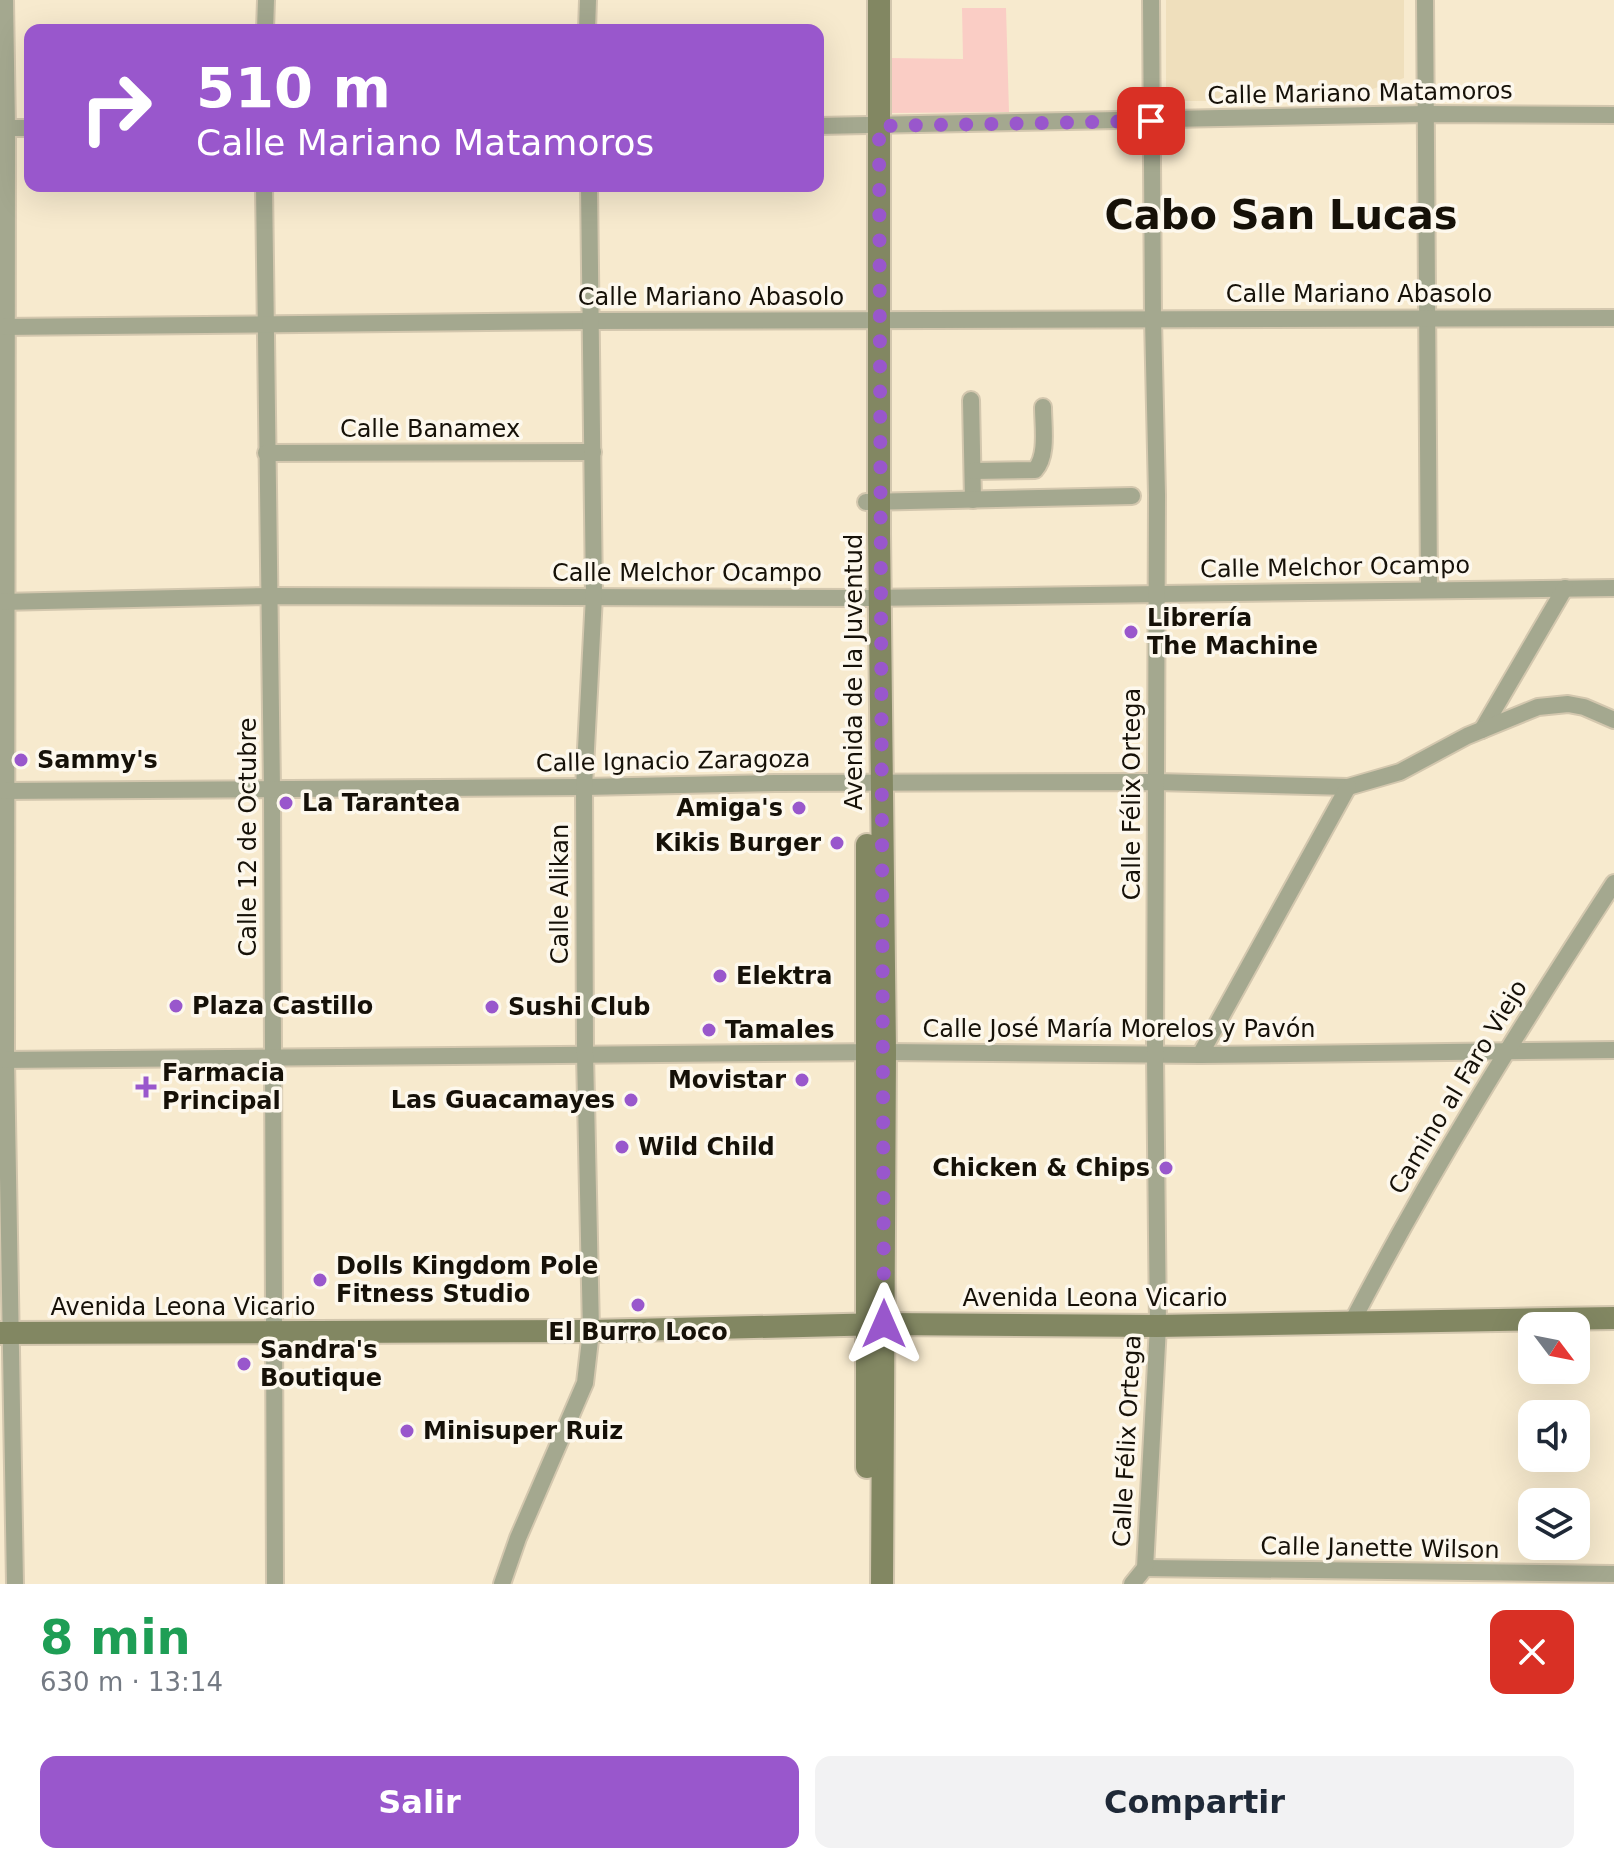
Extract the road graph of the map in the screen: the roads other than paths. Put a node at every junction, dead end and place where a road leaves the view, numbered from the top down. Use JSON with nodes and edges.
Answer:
{"nodes":[{"id":1,"x":5,"y":0,"type":"edge"},
{"id":2,"x":266,"y":0,"type":"edge"},
{"id":3,"x":588,"y":0,"type":"edge"},
{"id":4,"x":865,"y":0,"type":"edge"},
{"id":5,"x":879,"y":0,"type":"edge"},
{"id":6,"x":1151,"y":0,"type":"edge"},
{"id":7,"x":1425,"y":0,"type":"edge"},
{"id":8,"x":265,"y":24,"type":"edge"},
{"id":9,"x":587,"y":24,"type":"edge"},
{"id":10,"x":1426,"y":114,"type":"junction"},
{"id":11,"x":1614,"y":115,"type":"edge"},
{"id":12,"x":1151,"y":121,"type":"junction"},
{"id":13,"x":824,"y":126,"type":"edge"},
{"id":14,"x":872,"y":126,"type":"junction"},
{"id":15,"x":4,"y":128,"type":"edge"},
{"id":16,"x":264,"y":192,"type":"edge"},
{"id":17,"x":589,"y":192,"type":"edge"},
{"id":18,"x":1426,"y":317,"type":"junction"},
{"id":19,"x":1614,"y":318,"type":"edge"},
{"id":20,"x":1153,"y":319,"type":"junction"},
{"id":21,"x":592,"y":321,"type":"junction"},
{"id":22,"x":872,"y":321,"type":"junction"},
{"id":23,"x":264,"y":324,"type":"junction"},
{"id":24,"x":3,"y":327,"type":"edge"},
{"id":25,"x":971,"y":400,"type":"dead end"},
{"id":26,"x":1043,"y":407,"type":"dead end"},
{"id":27,"x":593,"y":452,"type":"junction"},
{"id":28,"x":266,"y":453,"type":"junction"},
{"id":29,"x":973,"y":471,"type":"junction"},
{"id":30,"x":1132,"y":496,"type":"dead end"},
{"id":31,"x":973,"y":500,"type":"junction"},
{"id":32,"x":872,"y":502,"type":"junction"},
{"id":33,"x":1565,"y":588,"type":"junction"},
{"id":34,"x":1614,"y":588,"type":"edge"},
{"id":35,"x":1429,"y":590,"type":"junction"},
{"id":36,"x":1157,"y":593,"type":"junction"},
{"id":37,"x":270,"y":596,"type":"junction"},
{"id":38,"x":594,"y":596,"type":"junction"},
{"id":39,"x":873,"y":598,"type":"junction"},
{"id":40,"x":3,"y":602,"type":"edge"},
{"id":41,"x":1614,"y":720,"type":"edge"},
{"id":42,"x":1482,"y":730,"type":"junction"},
{"id":43,"x":1157,"y":782,"type":"junction"},
{"id":44,"x":874,"y":784,"type":"junction"},
{"id":45,"x":584,"y":787,"type":"junction"},
{"id":46,"x":1348,"y":787,"type":"junction"},
{"id":47,"x":272,"y":789,"type":"junction"},
{"id":48,"x":3,"y":791,"type":"edge"},
{"id":49,"x":1614,"y":883,"type":"edge"},
{"id":50,"x":1614,"y":1050,"type":"edge"},
{"id":51,"x":876,"y":1052,"type":"junction"},
{"id":52,"x":1504,"y":1052,"type":"junction"},
{"id":53,"x":585,"y":1054,"type":"junction"},
{"id":54,"x":1155,"y":1055,"type":"junction"},
{"id":55,"x":1200,"y":1055,"type":"junction"},
{"id":56,"x":273,"y":1059,"type":"junction"},
{"id":57,"x":3,"y":1060,"type":"edge"},
{"id":58,"x":1614,"y":1318,"type":"edge"},
{"id":59,"x":1352,"y":1322,"type":"junction"},
{"id":60,"x":876,"y":1325,"type":"junction"},
{"id":61,"x":1158,"y":1326,"type":"junction"},
{"id":62,"x":591,"y":1331,"type":"junction"},
{"id":63,"x":276,"y":1332,"type":"junction"},
{"id":64,"x":5,"y":1333,"type":"edge"},
{"id":65,"x":1145,"y":1568,"type":"junction"},
{"id":66,"x":1614,"y":1574,"type":"edge"},
{"id":67,"x":15,"y":1584,"type":"edge"},
{"id":68,"x":275,"y":1584,"type":"edge"},
{"id":69,"x":502,"y":1584,"type":"edge"},
{"id":70,"x":868,"y":1584,"type":"edge"},
{"id":71,"x":882,"y":1584,"type":"edge"},
{"id":72,"x":1132,"y":1584,"type":"edge"}],
"edges":[{"from":1,"to":15,"type":"street"},
{"from":2,"to":8,"type":"street"},
{"from":3,"to":9,"type":"street"},
{"from":4,"to":14,"type":"street","name":"Avenida de la Juventud"},
{"from":5,"to":14,"type":"street","name":"Avenida de la Juventud"},
{"from":6,"to":12,"type":"street","name":"Calle Félix Ortega"},
{"from":7,"to":10,"type":"street"},
{"from":10,"to":11,"type":"street","name":"Calle Mariano Matamoros"},
{"from":10,"to":12,"type":"street","name":"Calle Mariano Matamoros"},
{"from":10,"to":18,"type":"street"},
{"from":12,"to":14,"type":"street","name":"Calle Mariano Matamoros"},
{"from":12,"to":20,"type":"street","name":"Calle Félix Ortega"},
{"from":13,"to":14,"type":"street","name":"Calle Mariano Matamoros"},
{"from":14,"to":22,"type":"street","name":"Avenida de la Juventud"},
{"from":15,"to":24,"type":"street"},
{"from":16,"to":23,"type":"street","name":"Calle 12 de Octubre"},
{"from":17,"to":21,"type":"street","name":"Calle Alikan"},
{"from":18,"to":19,"type":"street","name":"Calle Mariano Abasolo"},
{"from":18,"to":20,"type":"street","name":"Calle Mariano Abasolo"},
{"from":18,"to":35,"type":"street"},
{"from":20,"to":22,"type":"street","name":"Calle Mariano Abasolo"},
{"from":20,"to":36,"type":"street","name":"Calle Félix Ortega"},
{"from":21,"to":22,"type":"street","name":"Calle Mariano Abasolo"},
{"from":21,"to":23,"type":"street","name":"Calle Mariano Abasolo"},
{"from":21,"to":27,"type":"street","name":"Calle Alikan"},
{"from":22,"to":32,"type":"street","name":"Avenida de la Juventud"},
{"from":23,"to":24,"type":"street","name":"Calle Mariano Abasolo"},
{"from":23,"to":28,"type":"street","name":"Calle 12 de Octubre"},
{"from":24,"to":40,"type":"street"},
{"from":25,"to":29,"type":"street"},
{"from":26,"to":29,"type":"street"},
{"from":27,"to":28,"type":"street","name":"Calle Banamex"},
{"from":27,"to":38,"type":"street","name":"Calle Alikan"},
{"from":28,"to":37,"type":"street","name":"Calle 12 de Octubre"},
{"from":29,"to":31,"type":"street"},
{"from":30,"to":31,"type":"street"},
{"from":31,"to":32,"type":"street"},
{"from":32,"to":39,"type":"street","name":"Avenida de la Juventud"},
{"from":33,"to":34,"type":"street","name":"Calle Melchor Ocampo"},
{"from":33,"to":35,"type":"street","name":"Calle Melchor Ocampo"},
{"from":33,"to":42,"type":"street"},
{"from":35,"to":36,"type":"street","name":"Calle Melchor Ocampo"},
{"from":36,"to":39,"type":"street","name":"Calle Melchor Ocampo"},
{"from":36,"to":43,"type":"street","name":"Calle Félix Ortega"},
{"from":37,"to":38,"type":"street","name":"Calle Melchor Ocampo"},
{"from":37,"to":40,"type":"street","name":"Calle Melchor Ocampo"},
{"from":37,"to":47,"type":"street","name":"Calle 12 de Octubre"},
{"from":38,"to":39,"type":"street","name":"Calle Melchor Ocampo"},
{"from":38,"to":45,"type":"street","name":"Calle Alikan"},
{"from":39,"to":44,"type":"street","name":"Avenida de la Juventud"},
{"from":40,"to":48,"type":"street"},
{"from":41,"to":42,"type":"street","name":"Calle Ignacio Zaragoza"},
{"from":42,"to":46,"type":"street","name":"Calle Ignacio Zaragoza"},
{"from":43,"to":44,"type":"street","name":"Calle Ignacio Zaragoza"},
{"from":43,"to":46,"type":"street","name":"Calle Ignacio Zaragoza"},
{"from":43,"to":54,"type":"street","name":"Calle Félix Ortega"},
{"from":44,"to":45,"type":"street","name":"Calle Ignacio Zaragoza"},
{"from":44,"to":51,"type":"street","name":"Avenida de la Juventud"},
{"from":45,"to":47,"type":"street","name":"Calle Ignacio Zaragoza"},
{"from":45,"to":53,"type":"street","name":"Calle Alikan"},
{"from":46,"to":55,"type":"street"},
{"from":47,"to":48,"type":"street","name":"Calle Ignacio Zaragoza"},
{"from":47,"to":56,"type":"street","name":"Calle 12 de Octubre"},
{"from":48,"to":57,"type":"street"},
{"from":49,"to":52,"type":"street","name":"Camino al Faro Viejo"},
{"from":50,"to":52,"type":"street","name":"Calle José María Morelos y Pavón"},
{"from":51,"to":53,"type":"street","name":"Calle José María Morelos y Pavón"},
{"from":51,"to":54,"type":"street","name":"Calle José María Morelos y Pavón"},
{"from":51,"to":60,"type":"street","name":"Avenida de la Juventud"},
{"from":52,"to":55,"type":"street","name":"Calle José María Morelos y Pavón"},
{"from":52,"to":59,"type":"street","name":"Camino al Faro Viejo"},
{"from":53,"to":56,"type":"street","name":"Calle José María Morelos y Pavón"},
{"from":53,"to":62,"type":"street","name":"Calle Alikan"},
{"from":54,"to":55,"type":"street","name":"Calle José María Morelos y Pavón"},
{"from":54,"to":61,"type":"street","name":"Calle Félix Ortega"},
{"from":56,"to":57,"type":"street","name":"Calle José María Morelos y Pavón"},
{"from":56,"to":63,"type":"street","name":"Calle 12 de Octubre"},
{"from":57,"to":64,"type":"street"},
{"from":58,"to":59,"type":"street","name":"Avenida Leona Vicario"},
{"from":59,"to":61,"type":"street","name":"Avenida Leona Vicario"},
{"from":60,"to":61,"type":"street","name":"Avenida Leona Vicario"},
{"from":60,"to":62,"type":"street","name":"Avenida Leona Vicario"},
{"from":60,"to":70,"type":"street","name":"Avenida de la Juventud"},
{"from":60,"to":71,"type":"street","name":"Avenida de la Juventud"},
{"from":61,"to":65,"type":"street","name":"Calle Félix Ortega"},
{"from":62,"to":63,"type":"street","name":"Avenida Leona Vicario"},
{"from":62,"to":69,"type":"street","name":"Calle Alikan"},
{"from":63,"to":64,"type":"street","name":"Avenida Leona Vicario"},
{"from":63,"to":68,"type":"street","name":"Calle 12 de Octubre"},
{"from":64,"to":67,"type":"street"},
{"from":65,"to":66,"type":"street","name":"Calle Janette Wilson"},
{"from":65,"to":72,"type":"street","name":"Calle Félix Ortega"}]}
